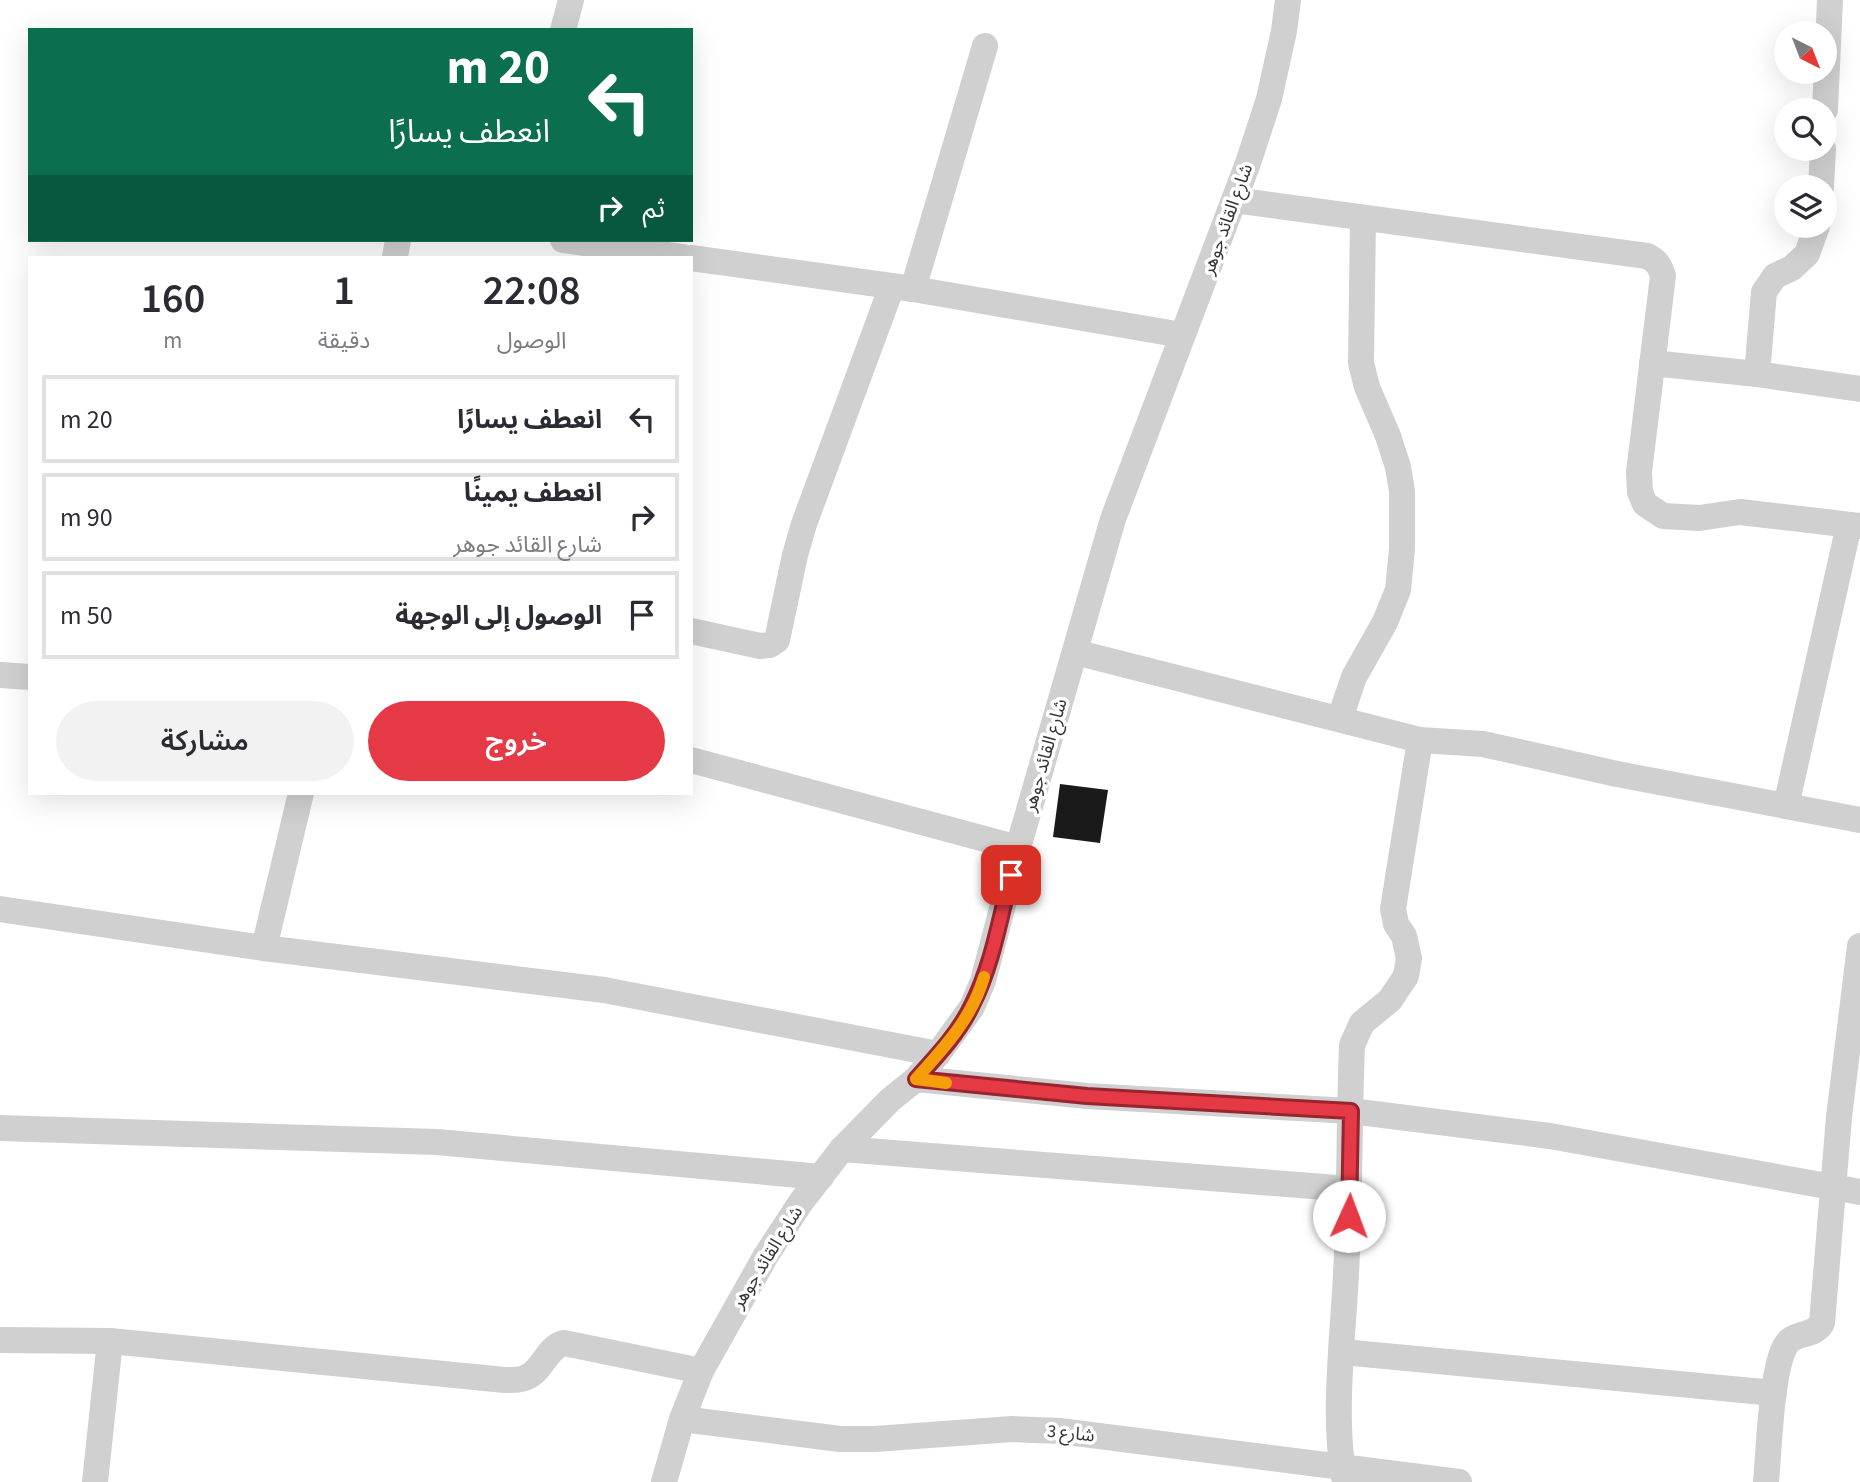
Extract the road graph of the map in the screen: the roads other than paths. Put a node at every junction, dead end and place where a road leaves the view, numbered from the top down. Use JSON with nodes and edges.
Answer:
{"nodes":[{"id":1,"x":571,"y":0,"type":"edge"},
{"id":2,"x":1288,"y":0,"type":"edge"},
{"id":3,"x":1830,"y":0,"type":"edge"},
{"id":4,"x":564,"y":28,"type":"edge"},
{"id":5,"x":985,"y":46,"type":"dead end"},
{"id":6,"x":1826,"y":98,"type":"edge"},
{"id":7,"x":1234,"y":201,"type":"junction"},
{"id":8,"x":1363,"y":218,"type":"junction"},
{"id":9,"x":1813,"y":238,"type":"edge"},
{"id":10,"x":572,"y":247,"type":"edge"},
{"id":11,"x":671,"y":256,"type":"edge"},
{"id":12,"x":693,"y":258,"type":"edge"},
{"id":13,"x":902,"y":288,"type":"junction"},
{"id":14,"x":1182,"y":335,"type":"junction"},
{"id":15,"x":1653,"y":363,"type":"junction"},
{"id":16,"x":1756,"y":374,"type":"junction"},
{"id":17,"x":1860,"y":389,"type":"edge"},
{"id":18,"x":1855,"y":526,"type":"edge"},
{"id":19,"x":693,"y":631,"type":"edge"},
{"id":20,"x":1075,"y":652,"type":"junction"},
{"id":21,"x":0,"y":675,"type":"edge"},
{"id":22,"x":28,"y":677,"type":"edge"},
{"id":23,"x":1340,"y":718,"type":"junction"},
{"id":24,"x":1420,"y":740,"type":"junction"},
{"id":25,"x":693,"y":761,"type":"edge"},
{"id":26,"x":301,"y":795,"type":"edge"},
{"id":27,"x":1786,"y":806,"type":"junction"},
{"id":28,"x":1860,"y":820,"type":"edge"},
{"id":29,"x":1018,"y":848,"type":"junction"},
{"id":30,"x":0,"y":909,"type":"edge"},
{"id":31,"x":1860,"y":946,"type":"edge"},
{"id":32,"x":264,"y":948,"type":"junction"},
{"id":33,"x":938,"y":1054,"type":"junction"},
{"id":34,"x":916,"y":1079,"type":"junction"},
{"id":35,"x":1351,"y":1111,"type":"junction"},
{"id":36,"x":0,"y":1128,"type":"edge"},
{"id":37,"x":842,"y":1149,"type":"junction"},
{"id":38,"x":821,"y":1177,"type":"junction"},
{"id":39,"x":1350,"y":1189,"type":"junction"},
{"id":40,"x":1847,"y":1191,"type":"edge"},
{"id":41,"x":0,"y":1340,"type":"edge"},
{"id":42,"x":110,"y":1341,"type":"junction"},
{"id":43,"x":1343,"y":1352,"type":"junction"},
{"id":44,"x":701,"y":1371,"type":"junction"},
{"id":45,"x":1774,"y":1393,"type":"junction"},
{"id":46,"x":682,"y":1419,"type":"junction"},
{"id":47,"x":1343,"y":1475,"type":"edge"},
{"id":48,"x":95,"y":1482,"type":"edge"},
{"id":49,"x":664,"y":1482,"type":"edge"},
{"id":50,"x":1459,"y":1482,"type":"edge"},
{"id":51,"x":1766,"y":1482,"type":"edge"}],
"edges":[{"from":1,"to":4,"type":"street"},
{"from":2,"to":7,"type":"street","name":"شارع القائد جوهر"},
{"from":3,"to":6,"type":"street"},
{"from":5,"to":13,"type":"street"},
{"from":7,"to":8,"type":"street"},
{"from":7,"to":14,"type":"street","name":"شارع القائد جوهر"},
{"from":8,"to":15,"type":"street"},
{"from":8,"to":23,"type":"street"},
{"from":9,"to":16,"type":"street"},
{"from":10,"to":11,"type":"street"},
{"from":12,"to":13,"type":"street"},
{"from":13,"to":14,"type":"street"},
{"from":13,"to":19,"type":"street"},
{"from":14,"to":20,"type":"street","name":"شارع القائد جوهر"},
{"from":15,"to":16,"type":"street"},
{"from":15,"to":18,"type":"street"},
{"from":16,"to":17,"type":"street"},
{"from":18,"to":27,"type":"street"},
{"from":20,"to":23,"type":"street"},
{"from":20,"to":29,"type":"street","name":"شارع القائد جوهر"},
{"from":21,"to":22,"type":"street"},
{"from":23,"to":24,"type":"street"},
{"from":24,"to":27,"type":"street"},
{"from":24,"to":35,"type":"street"},
{"from":25,"to":29,"type":"street"},
{"from":26,"to":32,"type":"street"},
{"from":27,"to":28,"type":"street"},
{"from":29,"to":33,"type":"street","name":"شارع القائد جوهر"},
{"from":30,"to":32,"type":"street"},
{"from":31,"to":40,"type":"street"},
{"from":32,"to":33,"type":"street"},
{"from":33,"to":34,"type":"street","name":"شارع القائد جوهر"},
{"from":34,"to":35,"type":"street"},
{"from":34,"to":37,"type":"street","name":"شارع القائد جوهر"},
{"from":35,"to":39,"type":"street"},
{"from":35,"to":40,"type":"street"},
{"from":36,"to":38,"type":"street"},
{"from":37,"to":38,"type":"street","name":"شارع القائد جوهر"},
{"from":37,"to":39,"type":"street"},
{"from":38,"to":44,"type":"street","name":"شارع القائد جوهر"},
{"from":39,"to":43,"type":"street"},
{"from":40,"to":45,"type":"street"},
{"from":41,"to":42,"type":"street"},
{"from":42,"to":44,"type":"street"},
{"from":42,"to":48,"type":"street"},
{"from":43,"to":45,"type":"street"},
{"from":43,"to":47,"type":"street"},
{"from":44,"to":46,"type":"street","name":"شارع القائد جوهر"},
{"from":45,"to":51,"type":"street"},
{"from":46,"to":47,"type":"street","name":"شارع 3"},
{"from":46,"to":49,"type":"street","name":"شارع القائد جوهر"},
{"from":47,"to":50,"type":"street","name":"شارع 3"}]}
